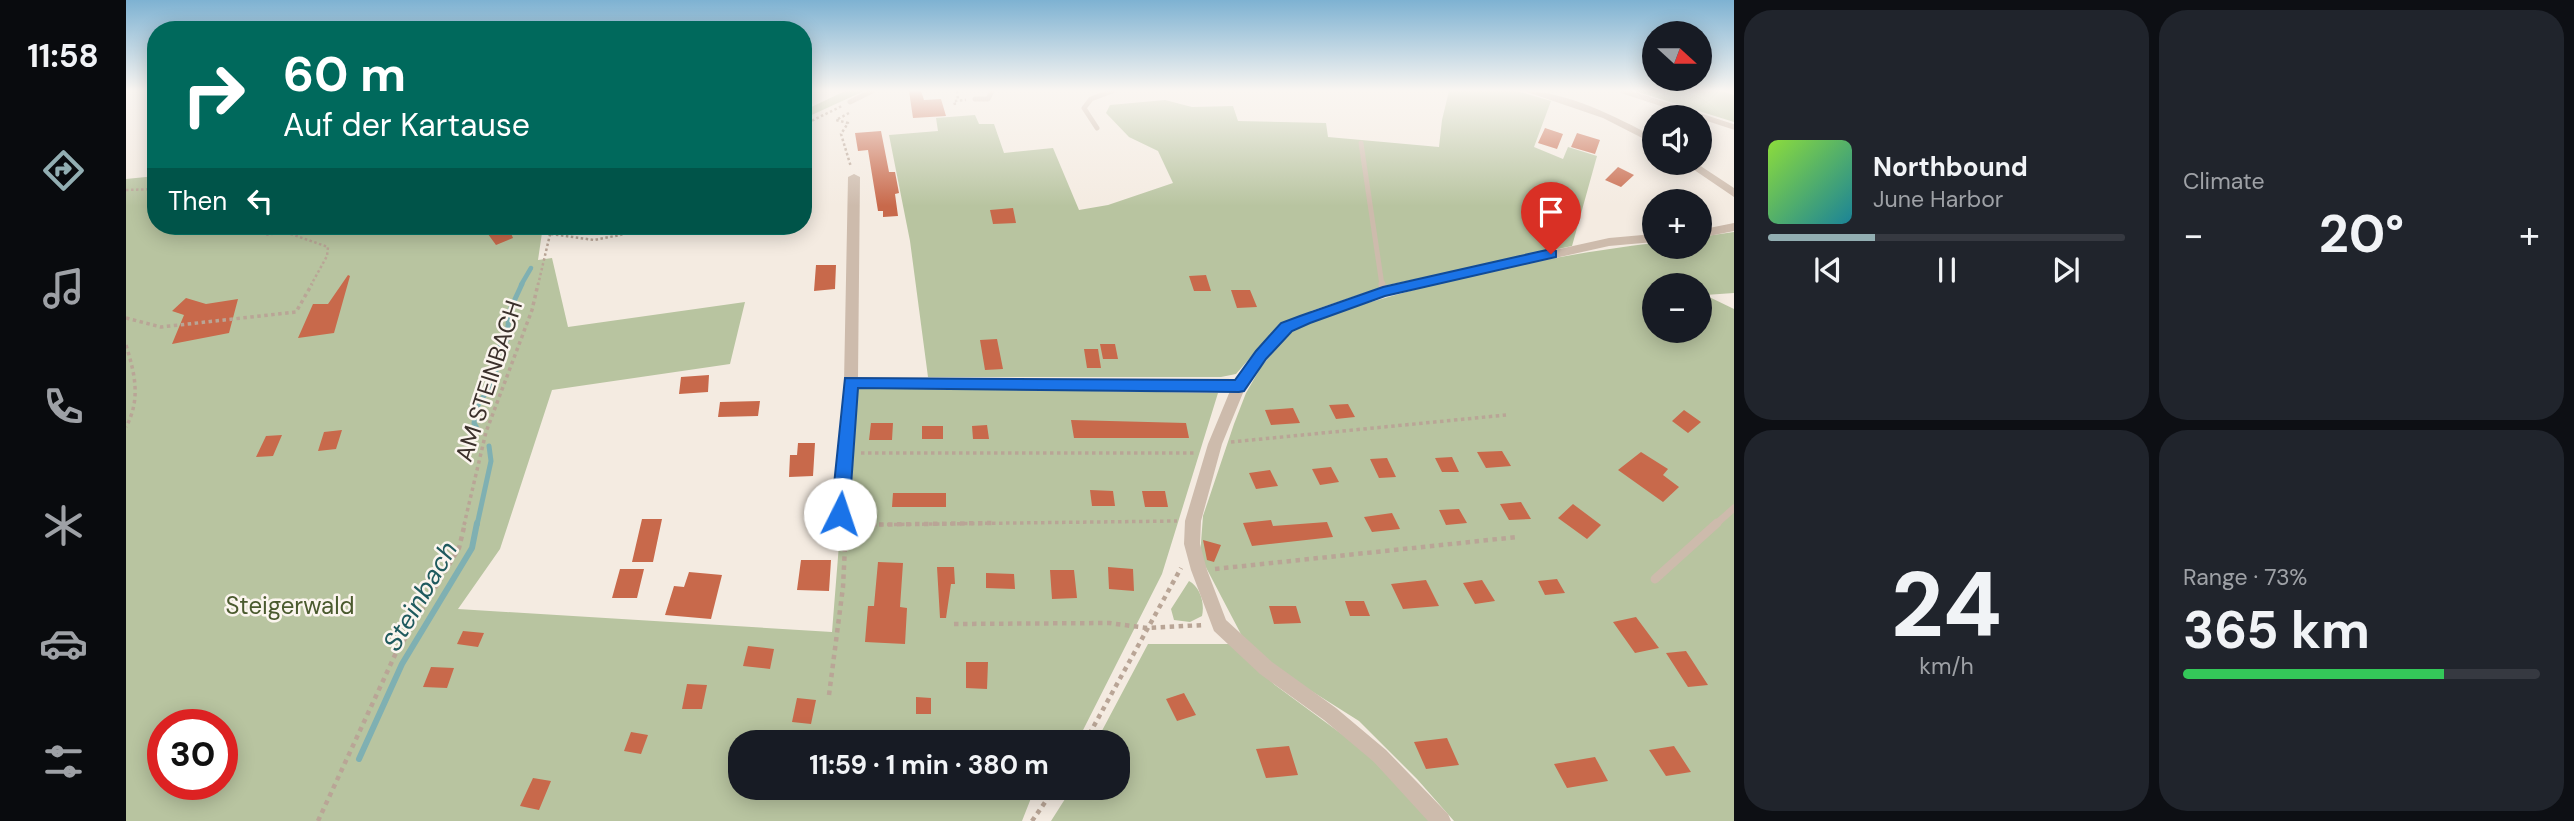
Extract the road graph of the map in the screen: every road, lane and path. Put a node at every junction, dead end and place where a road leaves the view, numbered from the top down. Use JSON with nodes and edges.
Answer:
{"nodes":[{"id":1,"x":844,"y":129,"type":"edge"},
{"id":2,"x":1360,"y":143,"type":"dead end"},
{"id":3,"x":1707,"y":175,"type":"edge"},
{"id":4,"x":854,"y":177,"type":"joint"},
{"id":5,"x":147,"y":189,"type":"edge"},
{"id":6,"x":126,"y":190,"type":"edge"},
{"id":7,"x":1734,"y":193,"type":"edge"},
{"id":8,"x":1734,"y":227,"type":"edge"},
{"id":9,"x":1712,"y":231,"type":"edge"},
{"id":10,"x":294,"y":235,"type":"edge"},
{"id":11,"x":551,"y":235,"type":"edge"},
{"id":12,"x":556,"y":235,"type":"edge"},
{"id":13,"x":619,"y":235,"type":"edge"},
{"id":14,"x":1642,"y":239,"type":"edge"},
{"id":15,"x":1383,"y":292,"type":"junction"},
{"id":16,"x":126,"y":318,"type":"edge"},
{"id":17,"x":126,"y":345,"type":"edge"},
{"id":18,"x":851,"y":382,"type":"junction"},
{"id":19,"x":1239,"y":386,"type":"junction"},
{"id":20,"x":1506,"y":415,"type":"dead end"},
{"id":21,"x":126,"y":427,"type":"edge"},
{"id":22,"x":1213,"y":450,"type":"junction"},
{"id":23,"x":844,"y":454,"type":"junction"},
{"id":24,"x":1734,"y":508,"type":"edge"},
{"id":25,"x":843,"y":519,"type":"junction"},
{"id":26,"x":1193,"y":521,"type":"junction"},
{"id":27,"x":1517,"y":537,"type":"dead end"},
{"id":28,"x":1192,"y":544,"type":"junction"},
{"id":29,"x":1199,"y":570,"type":"junction"},
{"id":30,"x":1655,"y":579,"type":"dead end"},
{"id":31,"x":954,"y":624,"type":"dead end"},
{"id":32,"x":1220,"y":625,"type":"junction"},
{"id":33,"x":1147,"y":628,"type":"junction"},
{"id":34,"x":829,"y":695,"type":"dead end"},
{"id":35,"x":1092,"y":730,"type":"edge"},
{"id":36,"x":1047,"y":800,"type":"edge"},
{"id":37,"x":318,"y":821,"type":"edge"},
{"id":38,"x":1032,"y":821,"type":"edge"},
{"id":39,"x":1441,"y":821,"type":"edge"}],
"edges":[{"from":1,"to":4,"type":"path"},
{"from":2,"to":15,"type":"lane"},
{"from":3,"to":7,"type":"street"},
{"from":4,"to":18,"type":"street"},
{"from":5,"to":6,"type":"path"},
{"from":8,"to":9,"type":"street"},
{"from":10,"to":16,"type":"path"},
{"from":11,"to":37,"type":"path","name":"AM STEINBACH"},
{"from":12,"to":13,"type":"path"},
{"from":14,"to":15,"type":"street"},
{"from":15,"to":19,"type":"street"},
{"from":17,"to":21,"type":"path"},
{"from":18,"to":19,"type":"street"},
{"from":18,"to":23,"type":"street"},
{"from":19,"to":22,"type":"street"},
{"from":20,"to":22,"type":"path"},
{"from":22,"to":23,"type":"path"},
{"from":22,"to":26,"type":"street"},
{"from":23,"to":25,"type":"street"},
{"from":24,"to":30,"type":"lane"},
{"from":25,"to":26,"type":"path"},
{"from":25,"to":34,"type":"path"},
{"from":26,"to":28,"type":"street"},
{"from":27,"to":29,"type":"path"},
{"from":28,"to":29,"type":"street"},
{"from":28,"to":33,"type":"path"},
{"from":29,"to":32,"type":"street"},
{"from":31,"to":33,"type":"path"},
{"from":32,"to":33,"type":"path"},
{"from":32,"to":39,"type":"street"},
{"from":33,"to":35,"type":"path"},
{"from":36,"to":38,"type":"path"}]}
